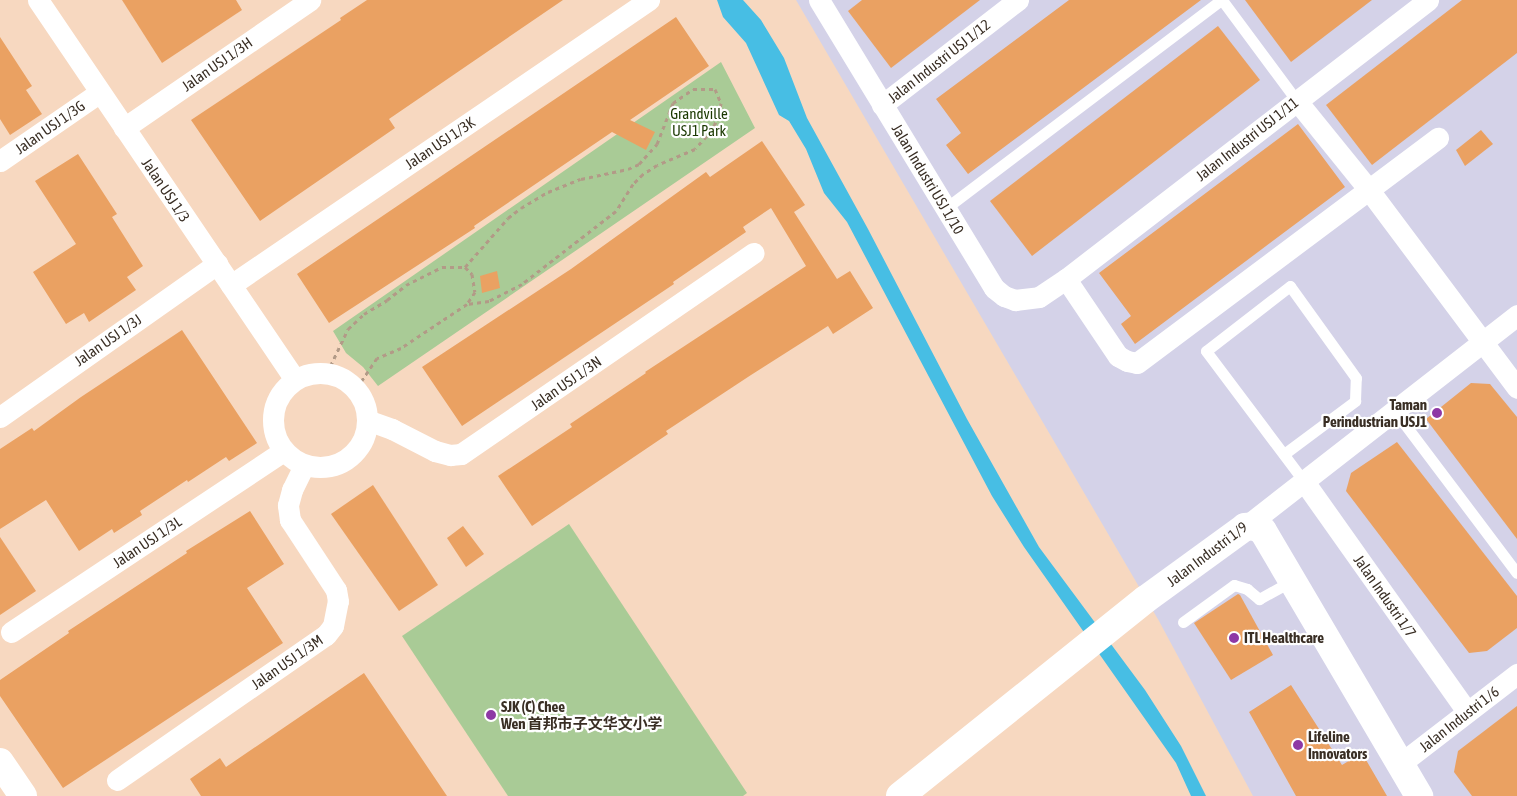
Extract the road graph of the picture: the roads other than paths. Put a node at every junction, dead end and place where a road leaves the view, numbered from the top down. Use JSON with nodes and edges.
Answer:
{"nodes":[{"id":1,"x":38,"y":0,"type":"edge"},
{"id":2,"x":310,"y":0,"type":"edge"},
{"id":3,"x":649,"y":0,"type":"edge"},
{"id":4,"x":1018,"y":0,"type":"edge"},
{"id":5,"x":1221,"y":0,"type":"edge"},
{"id":6,"x":1428,"y":0,"type":"edge"},
{"id":7,"x":822,"y":1,"type":"edge"},
{"id":8,"x":100,"y":92,"type":"junction"},
{"id":9,"x":1296,"y":102,"type":"junction"},
{"id":10,"x":882,"y":104,"type":"junction"},
{"id":11,"x":124,"y":128,"type":"junction"},
{"id":12,"x":1438,"y":138,"type":"dead end"},
{"id":13,"x":0,"y":161,"type":"edge"},
{"id":14,"x":1369,"y":190,"type":"junction"},
{"id":15,"x":946,"y":208,"type":"junction"},
{"id":16,"x":754,"y":253,"type":"dead end"},
{"id":17,"x":217,"y":264,"type":"junction"},
{"id":18,"x":1066,"y":279,"type":"junction"},
{"id":19,"x":231,"y":285,"type":"junction"},
{"id":20,"x":1517,"y":315,"type":"edge"},
{"id":21,"x":1481,"y":342,"type":"junction"},
{"id":22,"x":295,"y":379,"type":"junction"},
{"id":23,"x":1517,"y":388,"type":"edge"},
{"id":24,"x":1394,"y":410,"type":"junction"},
{"id":25,"x":0,"y":417,"type":"edge"},
{"id":26,"x":367,"y":420,"type":"junction"},
{"id":27,"x":283,"y":451,"type":"junction"},
{"id":28,"x":1284,"y":454,"type":"junction"},
{"id":29,"x":304,"y":465,"type":"junction"},
{"id":30,"x":1303,"y":480,"type":"junction"},
{"id":31,"x":1245,"y":526,"type":"junction"},
{"id":32,"x":1517,"y":573,"type":"edge"},
{"id":33,"x":1292,"y":581,"type":"junction"},
{"id":34,"x":1183,"y":622,"type":"dead end"},
{"id":35,"x":12,"y":632,"type":"dead end"},
{"id":36,"x":1517,"y":674,"type":"edge"},
{"id":37,"x":1467,"y":712,"type":"junction"},
{"id":38,"x":0,"y":762,"type":"edge"},
{"id":39,"x":1400,"y":764,"type":"junction"},
{"id":40,"x":117,"y":780,"type":"dead end"},
{"id":41,"x":23,"y":796,"type":"edge"},
{"id":42,"x":900,"y":796,"type":"edge"},
{"id":43,"x":1419,"y":796,"type":"edge"}],
"edges":[{"from":1,"to":8,"type":"street","name":"Jalan USJ 1/3"},
{"from":2,"to":11,"type":"street","name":"Jalan USJ 1/3H"},
{"from":3,"to":19,"type":"street","name":"Jalan USJ 1/3K"},
{"from":4,"to":10,"type":"street","name":"Jalan Industri USJ 1/12"},
{"from":5,"to":9,"type":"lane"},
{"from":5,"to":15,"type":"lane"},
{"from":6,"to":9,"type":"street","name":"Jalan Industri USJ 1/11"},
{"from":7,"to":10,"type":"street","name":"Jalan Industri USJ 1/10"},
{"from":8,"to":11,"type":"street","name":"Jalan USJ 1/3"},
{"from":8,"to":13,"type":"street","name":"Jalan USJ 1/3G"},
{"from":9,"to":14,"type":"street"},
{"from":9,"to":18,"type":"street","name":"Jalan Industri USJ 1/11"},
{"from":10,"to":15,"type":"street","name":"Jalan Industri USJ 1/10"},
{"from":11,"to":17,"type":"street","name":"Jalan USJ 1/3"},
{"from":12,"to":14,"type":"street"},
{"from":14,"to":18,"type":"street"},
{"from":14,"to":21,"type":"street"},
{"from":15,"to":18,"type":"street","name":"Jalan Industri USJ 1/10"},
{"from":16,"to":26,"type":"street","name":"Jalan USJ 1/3N"},
{"from":17,"to":19,"type":"street","name":"Jalan USJ 1/3"},
{"from":17,"to":25,"type":"street","name":"Jalan USJ 1/3J"},
{"from":19,"to":22,"type":"street","name":"Jalan USJ 1/3"},
{"from":20,"to":21,"type":"street","name":"Jalan Industri 1/9"},
{"from":21,"to":23,"type":"street"},
{"from":21,"to":24,"type":"street","name":"Jalan Industri 1/9"},
{"from":22,"to":26,"type":"street"},
{"from":22,"to":27,"type":"street"},
{"from":24,"to":30,"type":"street","name":"Jalan Industri 1/9"},
{"from":24,"to":32,"type":"lane"},
{"from":26,"to":29,"type":"street"},
{"from":27,"to":29,"type":"street"},
{"from":27,"to":35,"type":"street","name":"Jalan USJ 1/3L"},
{"from":28,"to":28,"type":"lane"},
{"from":28,"to":30,"type":"lane"},
{"from":29,"to":40,"type":"street","name":"Jalan USJ 1/3M"},
{"from":30,"to":31,"type":"street","name":"Jalan Industri 1/9"},
{"from":30,"to":37,"type":"street","name":"Jalan Industri 1/7"},
{"from":31,"to":33,"type":"street"},
{"from":31,"to":42,"type":"street","name":"Jalan Industri 1/9"},
{"from":33,"to":34,"type":"lane"},
{"from":33,"to":39,"type":"street"},
{"from":36,"to":37,"type":"street","name":"Jalan Industri 1/6"},
{"from":37,"to":39,"type":"street","name":"Jalan Industri 1/6"},
{"from":38,"to":41,"type":"street"},
{"from":39,"to":43,"type":"street"}]}
